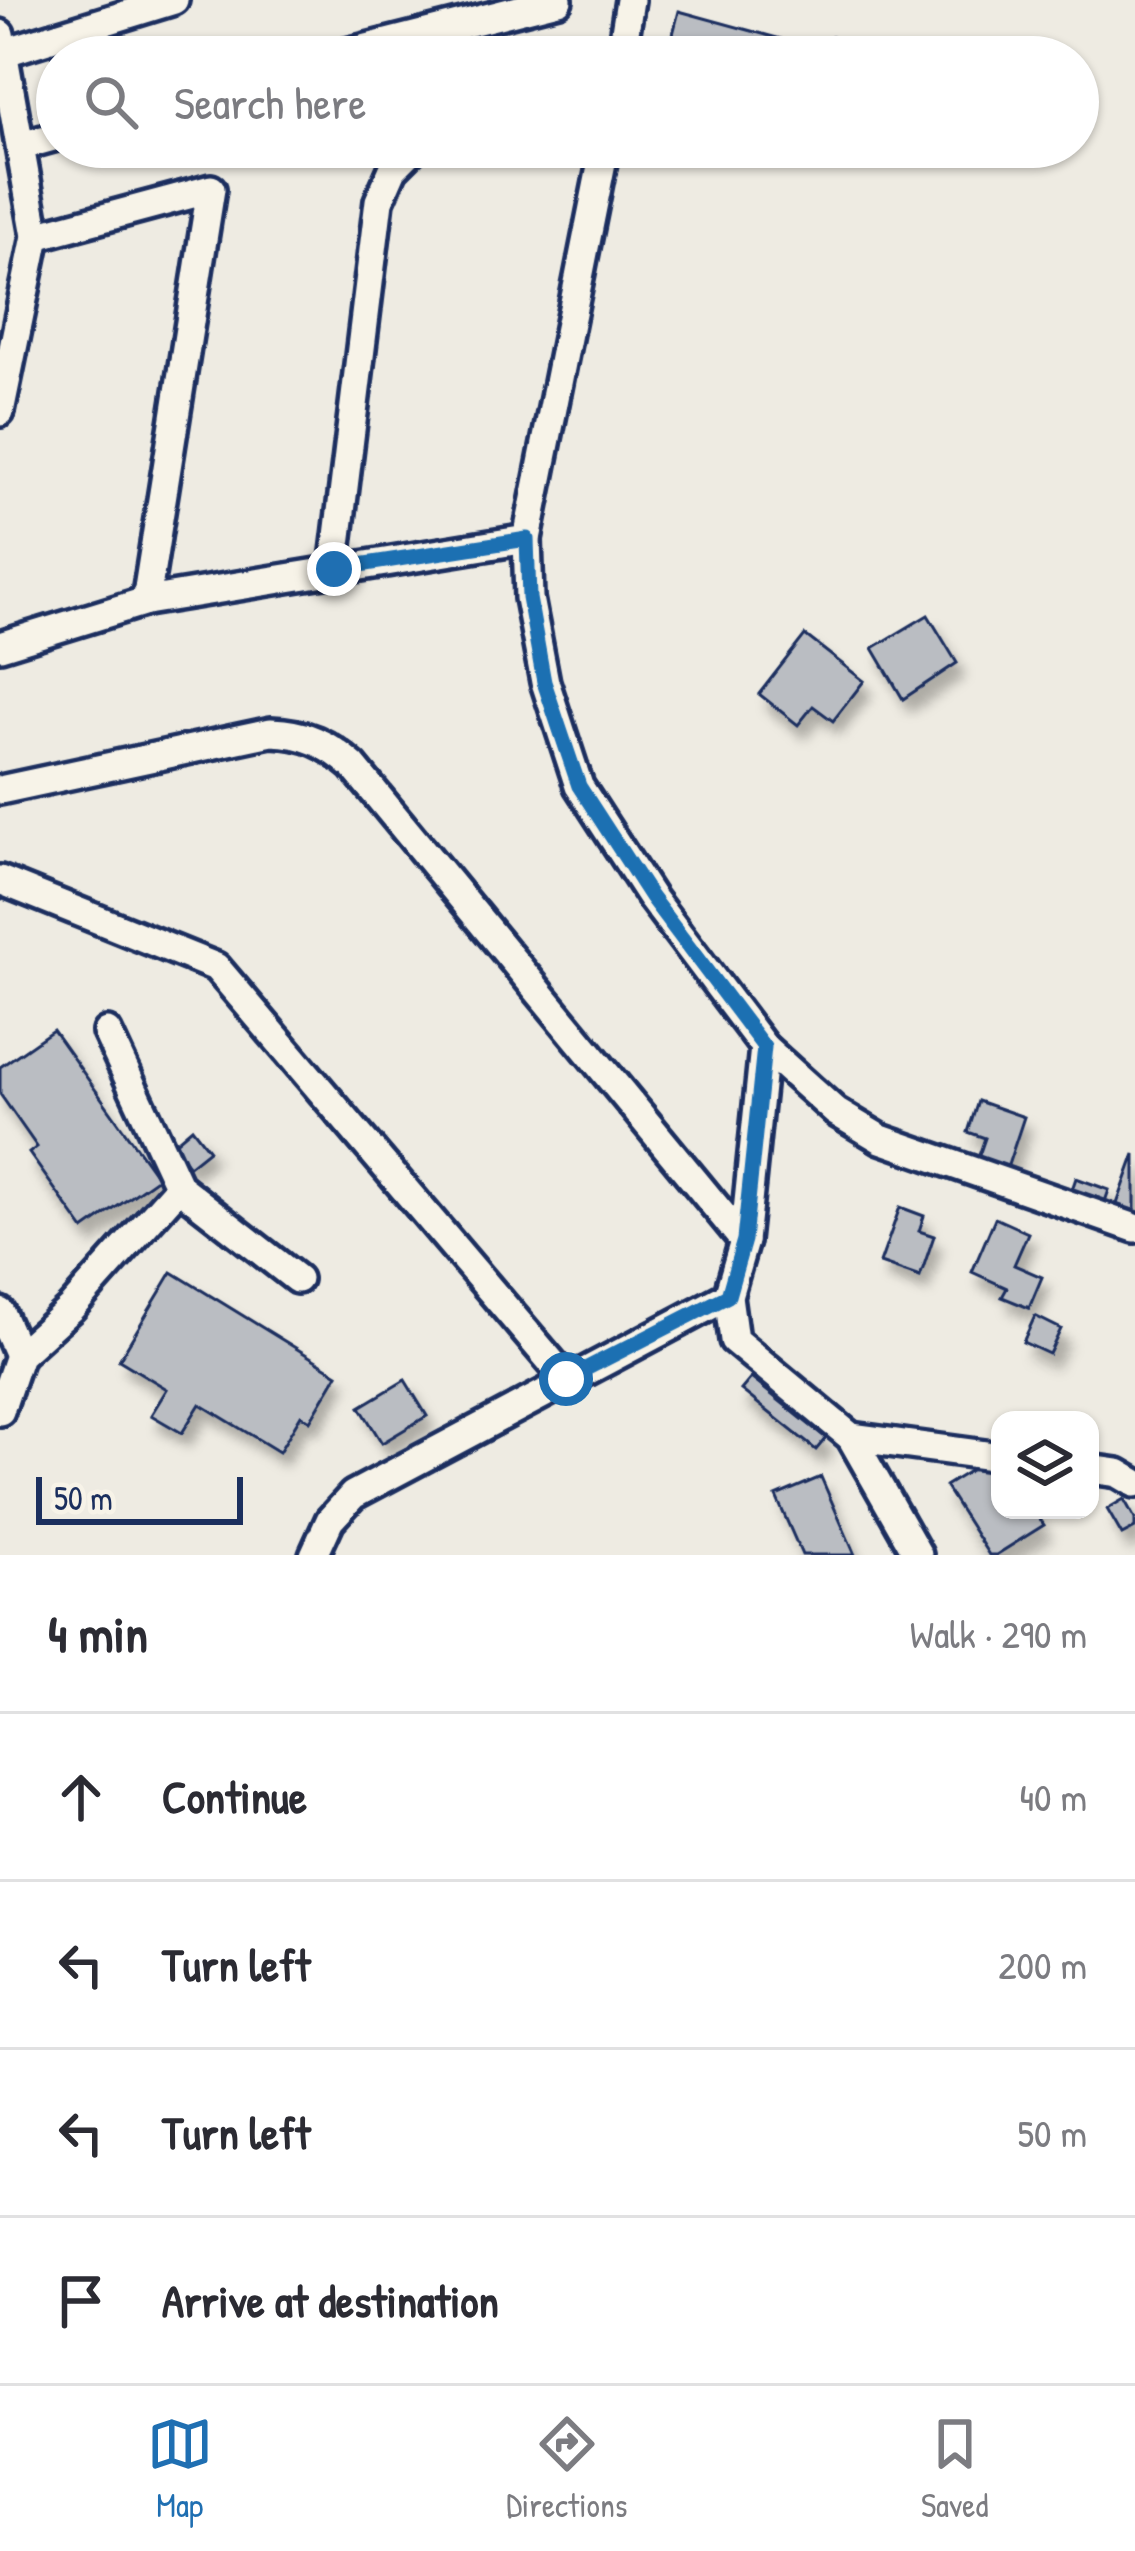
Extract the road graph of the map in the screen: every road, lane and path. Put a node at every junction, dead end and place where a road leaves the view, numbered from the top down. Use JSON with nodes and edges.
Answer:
{"nodes":[{"id":1,"x":174,"y":0,"type":"edge"},
{"id":2,"x":558,"y":0,"type":"edge"},
{"id":3,"x":630,"y":0,"type":"edge"},
{"id":4,"x":415,"y":36,"type":"edge"},
{"id":5,"x":624,"y":36,"type":"edge"},
{"id":6,"x":3,"y":43,"type":"edge"},
{"id":7,"x":36,"y":142,"type":"edge"},
{"id":8,"x":21,"y":146,"type":"junction"},
{"id":9,"x":394,"y":168,"type":"edge"},
{"id":10,"x":601,"y":168,"type":"edge"},
{"id":11,"x":36,"y":236,"type":"junction"},
{"id":12,"x":0,"y":412,"type":"edge"},
{"id":13,"x":527,"y":539,"type":"junction"},
{"id":14,"x":334,"y":569,"type":"junction"},
{"id":15,"x":146,"y":601,"type":"junction"},
{"id":16,"x":0,"y":646,"type":"edge"},
{"id":17,"x":0,"y":790,"type":"edge"},
{"id":18,"x":0,"y":880,"type":"edge"},
{"id":19,"x":107,"y":1032,"type":"dead end"},
{"id":20,"x":764,"y":1047,"type":"junction"},
{"id":21,"x":179,"y":1187,"type":"junction"},
{"id":22,"x":1135,"y":1228,"type":"edge"},
{"id":23,"x":744,"y":1240,"type":"junction"},
{"id":24,"x":297,"y":1279,"type":"dead end"},
{"id":25,"x":728,"y":1296,"type":"junction"},
{"id":26,"x":0,"y":1312,"type":"edge"},
{"id":27,"x":19,"y":1355,"type":"junction"},
{"id":28,"x":566,"y":1379,"type":"junction"},
{"id":29,"x":0,"y":1411,"type":"edge"},
{"id":30,"x":850,"y":1437,"type":"junction"},
{"id":31,"x":991,"y":1456,"type":"edge"},
{"id":32,"x":1099,"y":1470,"type":"edge"},
{"id":33,"x":1135,"y":1484,"type":"edge"},
{"id":34,"x":314,"y":1555,"type":"edge"},
{"id":35,"x":918,"y":1555,"type":"edge"}],
"edges":[{"from":1,"to":6,"type":"street"},
{"from":2,"to":4,"type":"street"},
{"from":3,"to":5,"type":"street"},
{"from":6,"to":8,"type":"street"},
{"from":7,"to":8,"type":"street"},
{"from":8,"to":11,"type":"street"},
{"from":9,"to":14,"type":"street"},
{"from":10,"to":13,"type":"street"},
{"from":11,"to":12,"type":"street"},
{"from":11,"to":15,"type":"street"},
{"from":13,"to":14,"type":"street"},
{"from":13,"to":20,"type":"street"},
{"from":14,"to":15,"type":"street"},
{"from":15,"to":16,"type":"street"},
{"from":17,"to":23,"type":"street"},
{"from":18,"to":28,"type":"street"},
{"from":19,"to":21,"type":"street"},
{"from":20,"to":22,"type":"street"},
{"from":20,"to":23,"type":"street"},
{"from":21,"to":24,"type":"street"},
{"from":21,"to":27,"type":"street"},
{"from":23,"to":25,"type":"street"},
{"from":25,"to":28,"type":"street"},
{"from":25,"to":30,"type":"street"},
{"from":26,"to":27,"type":"street"},
{"from":27,"to":29,"type":"street"},
{"from":28,"to":34,"type":"street"},
{"from":30,"to":31,"type":"street"},
{"from":30,"to":35,"type":"street"},
{"from":32,"to":33,"type":"street"}]}
